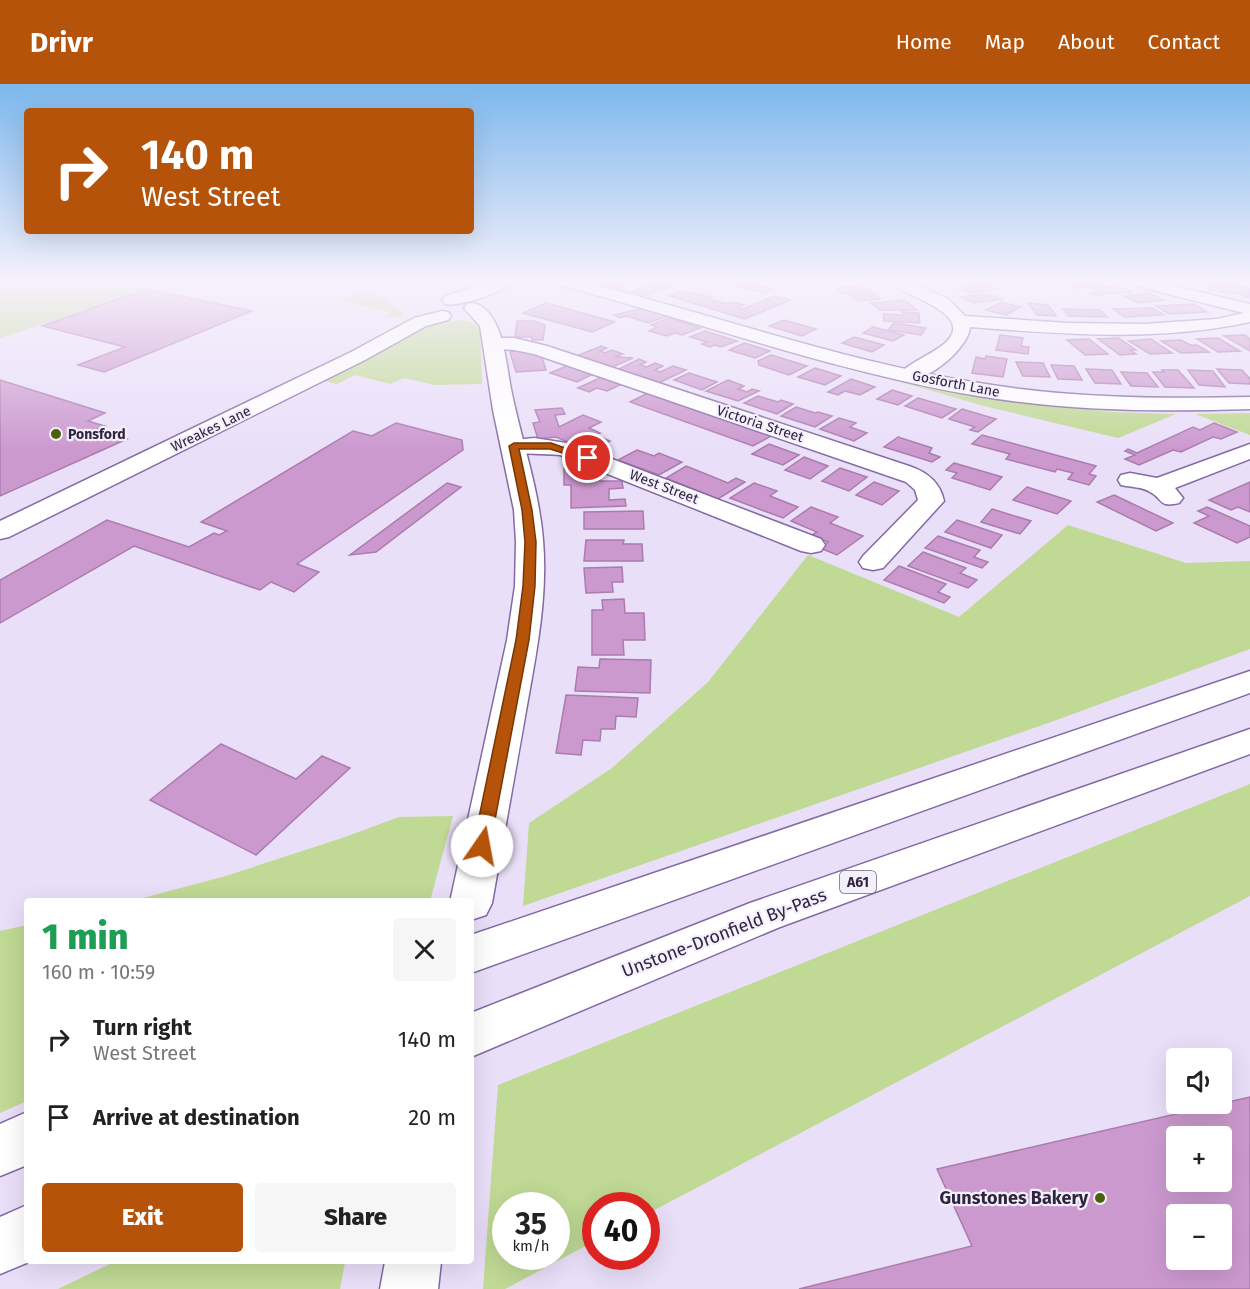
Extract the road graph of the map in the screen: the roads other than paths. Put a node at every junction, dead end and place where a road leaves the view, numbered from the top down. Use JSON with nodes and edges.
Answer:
{"nodes":[{"id":1,"x":391,"y":338,"type":"edge"},
{"id":2,"x":485,"y":338,"type":"edge"},
{"id":3,"x":506,"y":338,"type":"edge"},
{"id":4,"x":771,"y":338,"type":"edge"},
{"id":5,"x":959,"y":338,"type":"edge"},
{"id":6,"x":908,"y":376,"type":"junction"},
{"id":7,"x":1250,"y":403,"type":"edge"},
{"id":8,"x":514,"y":446,"type":"junction"},
{"id":9,"x":1250,"y":451,"type":"edge"},
{"id":10,"x":1130,"y":480,"type":"dead end"},
{"id":11,"x":0,"y":531,"type":"edge"},
{"id":12,"x":811,"y":544,"type":"dead end"},
{"id":13,"x":873,"y":562,"type":"dead end"},
{"id":14,"x":1250,"y":681,"type":"edge"},
{"id":15,"x":1250,"y":741,"type":"edge"},
{"id":16,"x":474,"y":886,"type":"edge"},
{"id":17,"x":474,"y":953,"type":"edge"},
{"id":18,"x":474,"y":1034,"type":"edge"},
{"id":19,"x":24,"y":1139,"type":"edge"},
{"id":20,"x":0,"y":1150,"type":"edge"},
{"id":21,"x":24,"y":1234,"type":"edge"},
{"id":22,"x":0,"y":1246,"type":"edge"},
{"id":23,"x":413,"y":1264,"type":"edge"},
{"id":24,"x":409,"y":1289,"type":"edge"}],
"edges":[{"from":1,"to":11,"type":"main road","name":"Wreakes Lane"},
{"from":2,"to":8,"type":"main road"},
{"from":3,"to":13,"type":"main road","name":"Victoria Street"},
{"from":4,"to":6,"type":"main road","name":"Gosforth Lane"},
{"from":5,"to":6,"type":"main road"},
{"from":6,"to":7,"type":"main road","name":"Gosforth Lane"},
{"from":8,"to":12,"type":"main road","name":"West Street"},
{"from":8,"to":16,"type":"main road"},
{"from":9,"to":10,"type":"main road"},
{"from":14,"to":17,"type":"main road"},
{"from":15,"to":18,"type":"main road","name":"Unstone-Dronfield By-Pass","number":"A61"},
{"from":19,"to":20,"type":"main road"},
{"from":21,"to":22,"type":"main road"},
{"from":23,"to":24,"type":"main road"}]}
